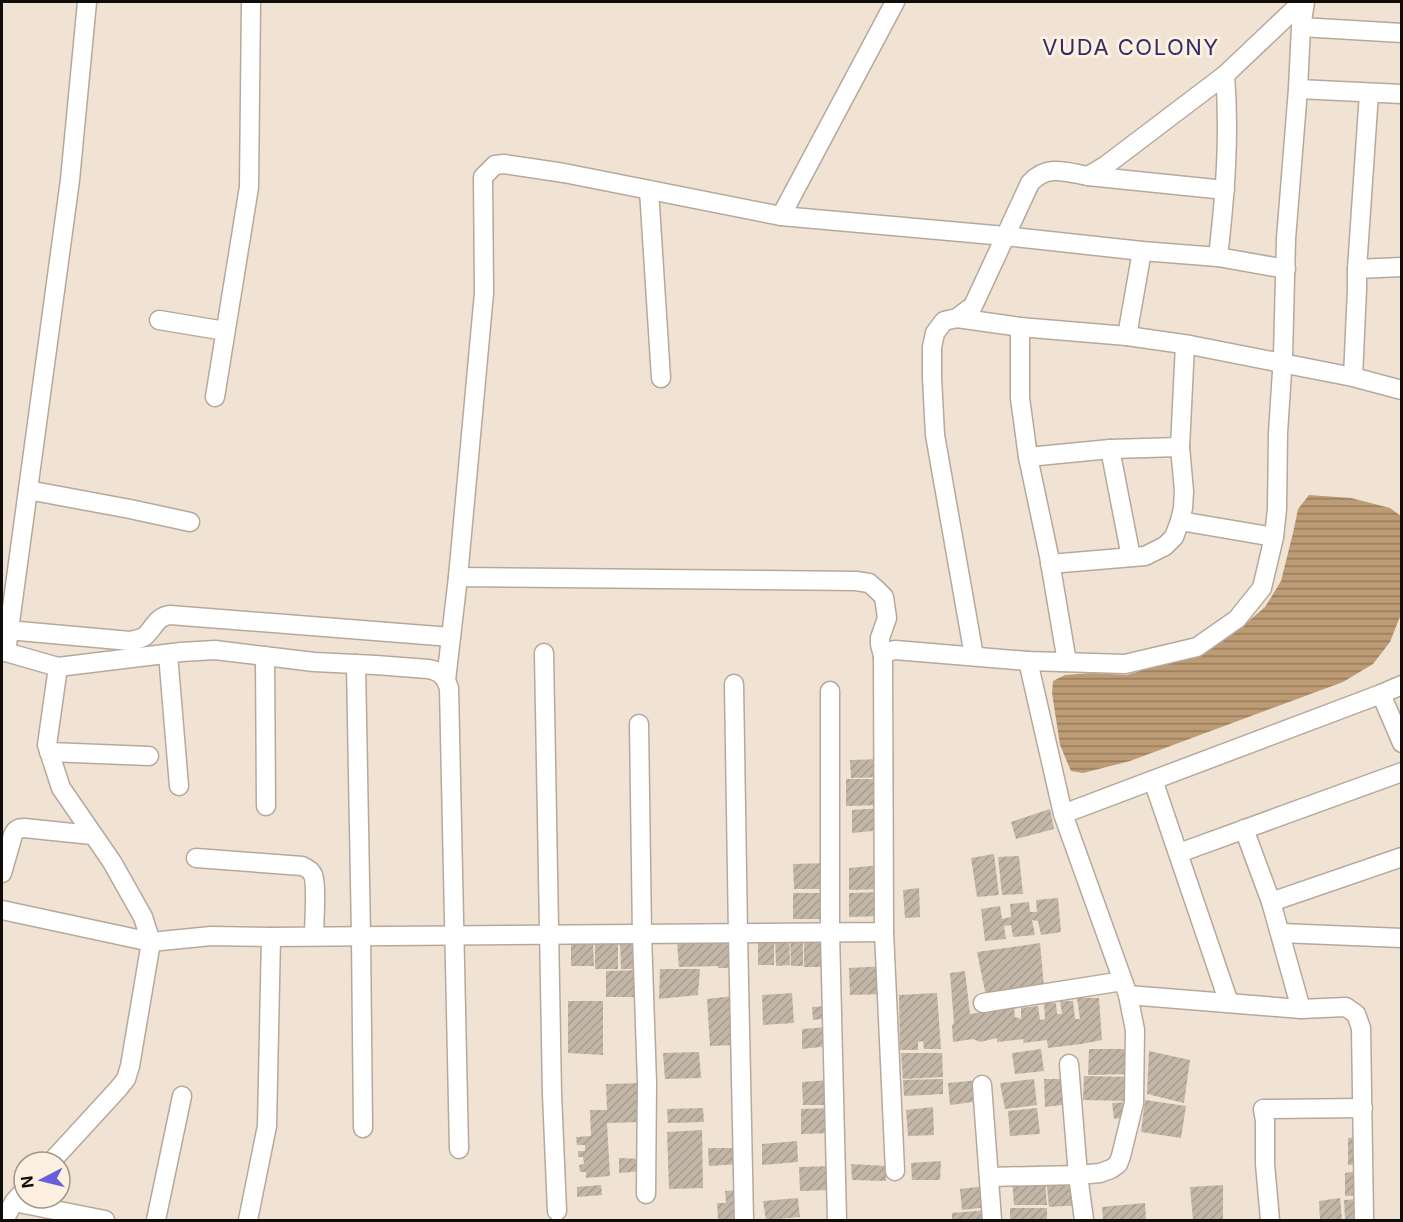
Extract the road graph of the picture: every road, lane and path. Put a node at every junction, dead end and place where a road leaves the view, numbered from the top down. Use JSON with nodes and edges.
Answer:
{"nodes":[{"id":1,"x":87,"y":2,"type":"edge"},
{"id":2,"x":251,"y":2,"type":"edge"},
{"id":3,"x":896,"y":2,"type":"edge"},
{"id":4,"x":1303,"y":2,"type":"edge"},
{"id":5,"x":1301,"y":27,"type":"junction"},
{"id":6,"x":1401,"y":33,"type":"edge"},
{"id":7,"x":1225,"y":75,"type":"junction"},
{"id":8,"x":1298,"y":89,"type":"junction"},
{"id":9,"x":1369,"y":93,"type":"junction"},
{"id":10,"x":1401,"y":94,"type":"edge"},
{"id":11,"x":1088,"y":176,"type":"junction"},
{"id":12,"x":649,"y":190,"type":"junction"},
{"id":13,"x":1225,"y":190,"type":"junction"},
{"id":14,"x":781,"y":216,"type":"junction"},
{"id":15,"x":1005,"y":236,"type":"junction"},
{"id":16,"x":1142,"y":251,"type":"junction"},
{"id":17,"x":1218,"y":257,"type":"junction"},
{"id":18,"x":1401,"y":267,"type":"edge"},
{"id":19,"x":1357,"y":268,"type":"junction"},
{"id":20,"x":1286,"y":269,"type":"junction"},
{"id":21,"x":957,"y":318,"type":"junction"},
{"id":22,"x":159,"y":320,"type":"dead end"},
{"id":23,"x":1020,"y":327,"type":"junction"},
{"id":24,"x":225,"y":331,"type":"junction"},
{"id":25,"x":1127,"y":336,"type":"junction"},
{"id":26,"x":1185,"y":345,"type":"junction"},
{"id":27,"x":1282,"y":364,"type":"junction"},
{"id":28,"x":1353,"y":377,"type":"junction"},
{"id":29,"x":661,"y":378,"type":"dead end"},
{"id":30,"x":1401,"y":390,"type":"edge"},
{"id":31,"x":214,"y":397,"type":"dead end"},
{"id":32,"x":1180,"y":447,"type":"junction"},
{"id":33,"x":1110,"y":449,"type":"junction"},
{"id":34,"x":1028,"y":457,"type":"junction"},
{"id":35,"x":28,"y":490,"type":"junction"},
{"id":36,"x":190,"y":522,"type":"dead end"},
{"id":37,"x":1180,"y":522,"type":"junction"},
{"id":38,"x":1274,"y":537,"type":"junction"},
{"id":39,"x":1131,"y":557,"type":"junction"},
{"id":40,"x":1050,"y":564,"type":"junction"},
{"id":41,"x":458,"y":577,"type":"junction"},
{"id":42,"x":8,"y":630,"type":"junction"},
{"id":43,"x":451,"y":637,"type":"junction"},
{"id":44,"x":4,"y":652,"type":"edge"},
{"id":45,"x":544,"y":653,"type":"dead end"},
{"id":46,"x":168,"y":654,"type":"junction"},
{"id":47,"x":265,"y":656,"type":"junction"},
{"id":48,"x":883,"y":656,"type":"junction"},
{"id":49,"x":974,"y":657,"type":"junction"},
{"id":50,"x":1028,"y":662,"type":"junction"},
{"id":51,"x":1067,"y":662,"type":"junction"},
{"id":52,"x":356,"y":664,"type":"junction"},
{"id":53,"x":58,"y":667,"type":"junction"},
{"id":54,"x":446,"y":680,"type":"junction"},
{"id":55,"x":734,"y":684,"type":"dead end"},
{"id":56,"x":1401,"y":685,"type":"edge"},
{"id":57,"x":830,"y":691,"type":"dead end"},
{"id":58,"x":1381,"y":694,"type":"junction"},
{"id":59,"x":639,"y":724,"type":"dead end"},
{"id":60,"x":1401,"y":743,"type":"edge"},
{"id":61,"x":49,"y":753,"type":"junction"},
{"id":62,"x":149,"y":756,"type":"dead end"},
{"id":63,"x":1401,"y":772,"type":"edge"},
{"id":64,"x":1153,"y":780,"type":"junction"},
{"id":65,"x":178,"y":786,"type":"dead end"},
{"id":66,"x":266,"y":806,"type":"dead end"},
{"id":67,"x":1063,"y":814,"type":"junction"},
{"id":68,"x":1244,"y":829,"type":"junction"},
{"id":69,"x":93,"y":835,"type":"junction"},
{"id":70,"x":1179,"y":853,"type":"junction"},
{"id":71,"x":1401,"y":857,"type":"edge"},
{"id":72,"x":196,"y":858,"type":"dead end"},
{"id":73,"x":2,"y":873,"type":"edge"},
{"id":74,"x":1271,"y":902,"type":"junction"},
{"id":75,"x":2,"y":910,"type":"edge"},
{"id":76,"x":884,"y":932,"type":"junction"},
{"id":77,"x":830,"y":933,"type":"junction"},
{"id":78,"x":1280,"y":933,"type":"junction"},
{"id":79,"x":738,"y":934,"type":"junction"},
{"id":80,"x":455,"y":935,"type":"junction"},
{"id":81,"x":549,"y":935,"type":"junction"},
{"id":82,"x":642,"y":935,"type":"junction"},
{"id":83,"x":314,"y":936,"type":"junction"},
{"id":84,"x":361,"y":936,"type":"junction"},
{"id":85,"x":271,"y":937,"type":"junction"},
{"id":86,"x":1401,"y":938,"type":"edge"},
{"id":87,"x":151,"y":942,"type":"junction"},
{"id":88,"x":1126,"y":988,"type":"junction"},
{"id":89,"x":983,"y":1003,"type":"dead end"},
{"id":90,"x":1229,"y":1003,"type":"junction"},
{"id":91,"x":1301,"y":1009,"type":"junction"},
{"id":92,"x":1069,"y":1064,"type":"dead end"},
{"id":93,"x":982,"y":1085,"type":"dead end"},
{"id":94,"x":182,"y":1096,"type":"dead end"},
{"id":95,"x":1363,"y":1108,"type":"junction"},
{"id":96,"x":363,"y":1128,"type":"dead end"},
{"id":97,"x":459,"y":1149,"type":"dead end"},
{"id":98,"x":62,"y":1150,"type":"edge"},
{"id":99,"x":895,"y":1171,"type":"dead end"},
{"id":100,"x":1078,"y":1175,"type":"junction"},
{"id":101,"x":989,"y":1177,"type":"junction"},
{"id":102,"x":646,"y":1194,"type":"dead end"},
{"id":103,"x":12,"y":1208,"type":"edge"},
{"id":104,"x":52,"y":1210,"type":"edge"},
{"id":105,"x":557,"y":1211,"type":"dead end"},
{"id":106,"x":69,"y":1217,"type":"edge"},
{"id":107,"x":4,"y":1221,"type":"edge"},
{"id":108,"x":105,"y":1221,"type":"edge"},
{"id":109,"x":156,"y":1221,"type":"edge"},
{"id":110,"x":248,"y":1221,"type":"edge"},
{"id":111,"x":744,"y":1221,"type":"edge"},
{"id":112,"x":837,"y":1221,"type":"edge"},
{"id":113,"x":992,"y":1221,"type":"edge"},
{"id":114,"x":1084,"y":1221,"type":"edge"},
{"id":115,"x":1270,"y":1221,"type":"edge"},
{"id":116,"x":1364,"y":1221,"type":"edge"}],
"edges":[{"from":1,"to":35,"type":"street"},
{"from":2,"to":24,"type":"street"},
{"from":3,"to":14,"type":"street"},
{"from":4,"to":5,"type":"street"},
{"from":4,"to":7,"type":"street"},
{"from":5,"to":6,"type":"street"},
{"from":5,"to":8,"type":"street"},
{"from":7,"to":11,"type":"street"},
{"from":7,"to":13,"type":"street"},
{"from":8,"to":9,"type":"street"},
{"from":8,"to":20,"type":"street"},
{"from":9,"to":10,"type":"street"},
{"from":9,"to":19,"type":"street"},
{"from":11,"to":13,"type":"street"},
{"from":11,"to":15,"type":"street"},
{"from":12,"to":14,"type":"street"},
{"from":12,"to":29,"type":"street"},
{"from":12,"to":41,"type":"street"},
{"from":13,"to":17,"type":"street"},
{"from":14,"to":15,"type":"street"},
{"from":15,"to":16,"type":"street"},
{"from":15,"to":21,"type":"street"},
{"from":16,"to":17,"type":"street"},
{"from":16,"to":25,"type":"street"},
{"from":17,"to":20,"type":"street"},
{"from":18,"to":19,"type":"street"},
{"from":19,"to":28,"type":"street"},
{"from":20,"to":27,"type":"street"},
{"from":21,"to":23,"type":"street"},
{"from":21,"to":49,"type":"street"},
{"from":22,"to":24,"type":"street"},
{"from":23,"to":25,"type":"street"},
{"from":23,"to":34,"type":"street"},
{"from":24,"to":31,"type":"street"},
{"from":25,"to":26,"type":"street"},
{"from":26,"to":27,"type":"street"},
{"from":26,"to":32,"type":"street"},
{"from":27,"to":28,"type":"street"},
{"from":27,"to":38,"type":"street"},
{"from":28,"to":30,"type":"street"},
{"from":32,"to":33,"type":"street"},
{"from":32,"to":37,"type":"street"},
{"from":33,"to":34,"type":"street"},
{"from":33,"to":39,"type":"street"},
{"from":34,"to":40,"type":"street"},
{"from":35,"to":36,"type":"street"},
{"from":35,"to":42,"type":"street"},
{"from":37,"to":38,"type":"street"},
{"from":37,"to":39,"type":"street"},
{"from":38,"to":51,"type":"street"},
{"from":39,"to":40,"type":"street"},
{"from":40,"to":51,"type":"street"},
{"from":41,"to":43,"type":"street"},
{"from":41,"to":48,"type":"street"},
{"from":42,"to":43,"type":"street"},
{"from":42,"to":44,"type":"street"},
{"from":43,"to":54,"type":"street"},
{"from":44,"to":53,"type":"street"},
{"from":45,"to":81,"type":"street"},
{"from":46,"to":47,"type":"street"},
{"from":46,"to":53,"type":"street"},
{"from":46,"to":65,"type":"street"},
{"from":47,"to":52,"type":"street"},
{"from":47,"to":66,"type":"street"},
{"from":48,"to":49,"type":"street"},
{"from":48,"to":76,"type":"street"},
{"from":49,"to":50,"type":"street"},
{"from":50,"to":51,"type":"street"},
{"from":50,"to":67,"type":"street"},
{"from":52,"to":54,"type":"street"},
{"from":52,"to":84,"type":"street"},
{"from":53,"to":61,"type":"street"},
{"from":54,"to":80,"type":"street"},
{"from":55,"to":79,"type":"street"},
{"from":56,"to":58,"type":"street"},
{"from":57,"to":77,"type":"street"},
{"from":58,"to":60,"type":"street"},
{"from":58,"to":64,"type":"street"},
{"from":59,"to":82,"type":"street"},
{"from":61,"to":62,"type":"street"},
{"from":61,"to":69,"type":"street"},
{"from":63,"to":68,"type":"street"},
{"from":64,"to":67,"type":"street"},
{"from":64,"to":70,"type":"street"},
{"from":67,"to":88,"type":"street"},
{"from":68,"to":70,"type":"street"},
{"from":68,"to":74,"type":"street"},
{"from":69,"to":73,"type":"street"},
{"from":69,"to":87,"type":"street"},
{"from":70,"to":90,"type":"street"},
{"from":71,"to":74,"type":"street"},
{"from":72,"to":83,"type":"street"},
{"from":74,"to":78,"type":"street"},
{"from":75,"to":87,"type":"street"},
{"from":76,"to":77,"type":"street"},
{"from":76,"to":99,"type":"street"},
{"from":77,"to":79,"type":"street"},
{"from":77,"to":112,"type":"street"},
{"from":78,"to":86,"type":"street"},
{"from":78,"to":91,"type":"street"},
{"from":79,"to":82,"type":"street"},
{"from":79,"to":111,"type":"street"},
{"from":80,"to":81,"type":"street"},
{"from":80,"to":84,"type":"street"},
{"from":80,"to":97,"type":"street"},
{"from":81,"to":82,"type":"street"},
{"from":81,"to":105,"type":"street"},
{"from":82,"to":102,"type":"street"},
{"from":83,"to":84,"type":"street"},
{"from":83,"to":85,"type":"street"},
{"from":84,"to":96,"type":"street"},
{"from":85,"to":87,"type":"street"},
{"from":85,"to":110,"type":"street"},
{"from":87,"to":98,"type":"street"},
{"from":88,"to":89,"type":"street"},
{"from":88,"to":90,"type":"street"},
{"from":88,"to":100,"type":"street"},
{"from":90,"to":91,"type":"street"},
{"from":91,"to":95,"type":"street"},
{"from":92,"to":100,"type":"street"},
{"from":93,"to":101,"type":"street"},
{"from":94,"to":109,"type":"street"},
{"from":95,"to":115,"type":"street"},
{"from":95,"to":116,"type":"street"},
{"from":100,"to":101,"type":"street"},
{"from":100,"to":114,"type":"street"},
{"from":101,"to":113,"type":"street"},
{"from":103,"to":107,"type":"street"},
{"from":104,"to":106,"type":"street"},
{"from":106,"to":108,"type":"street"}]}
